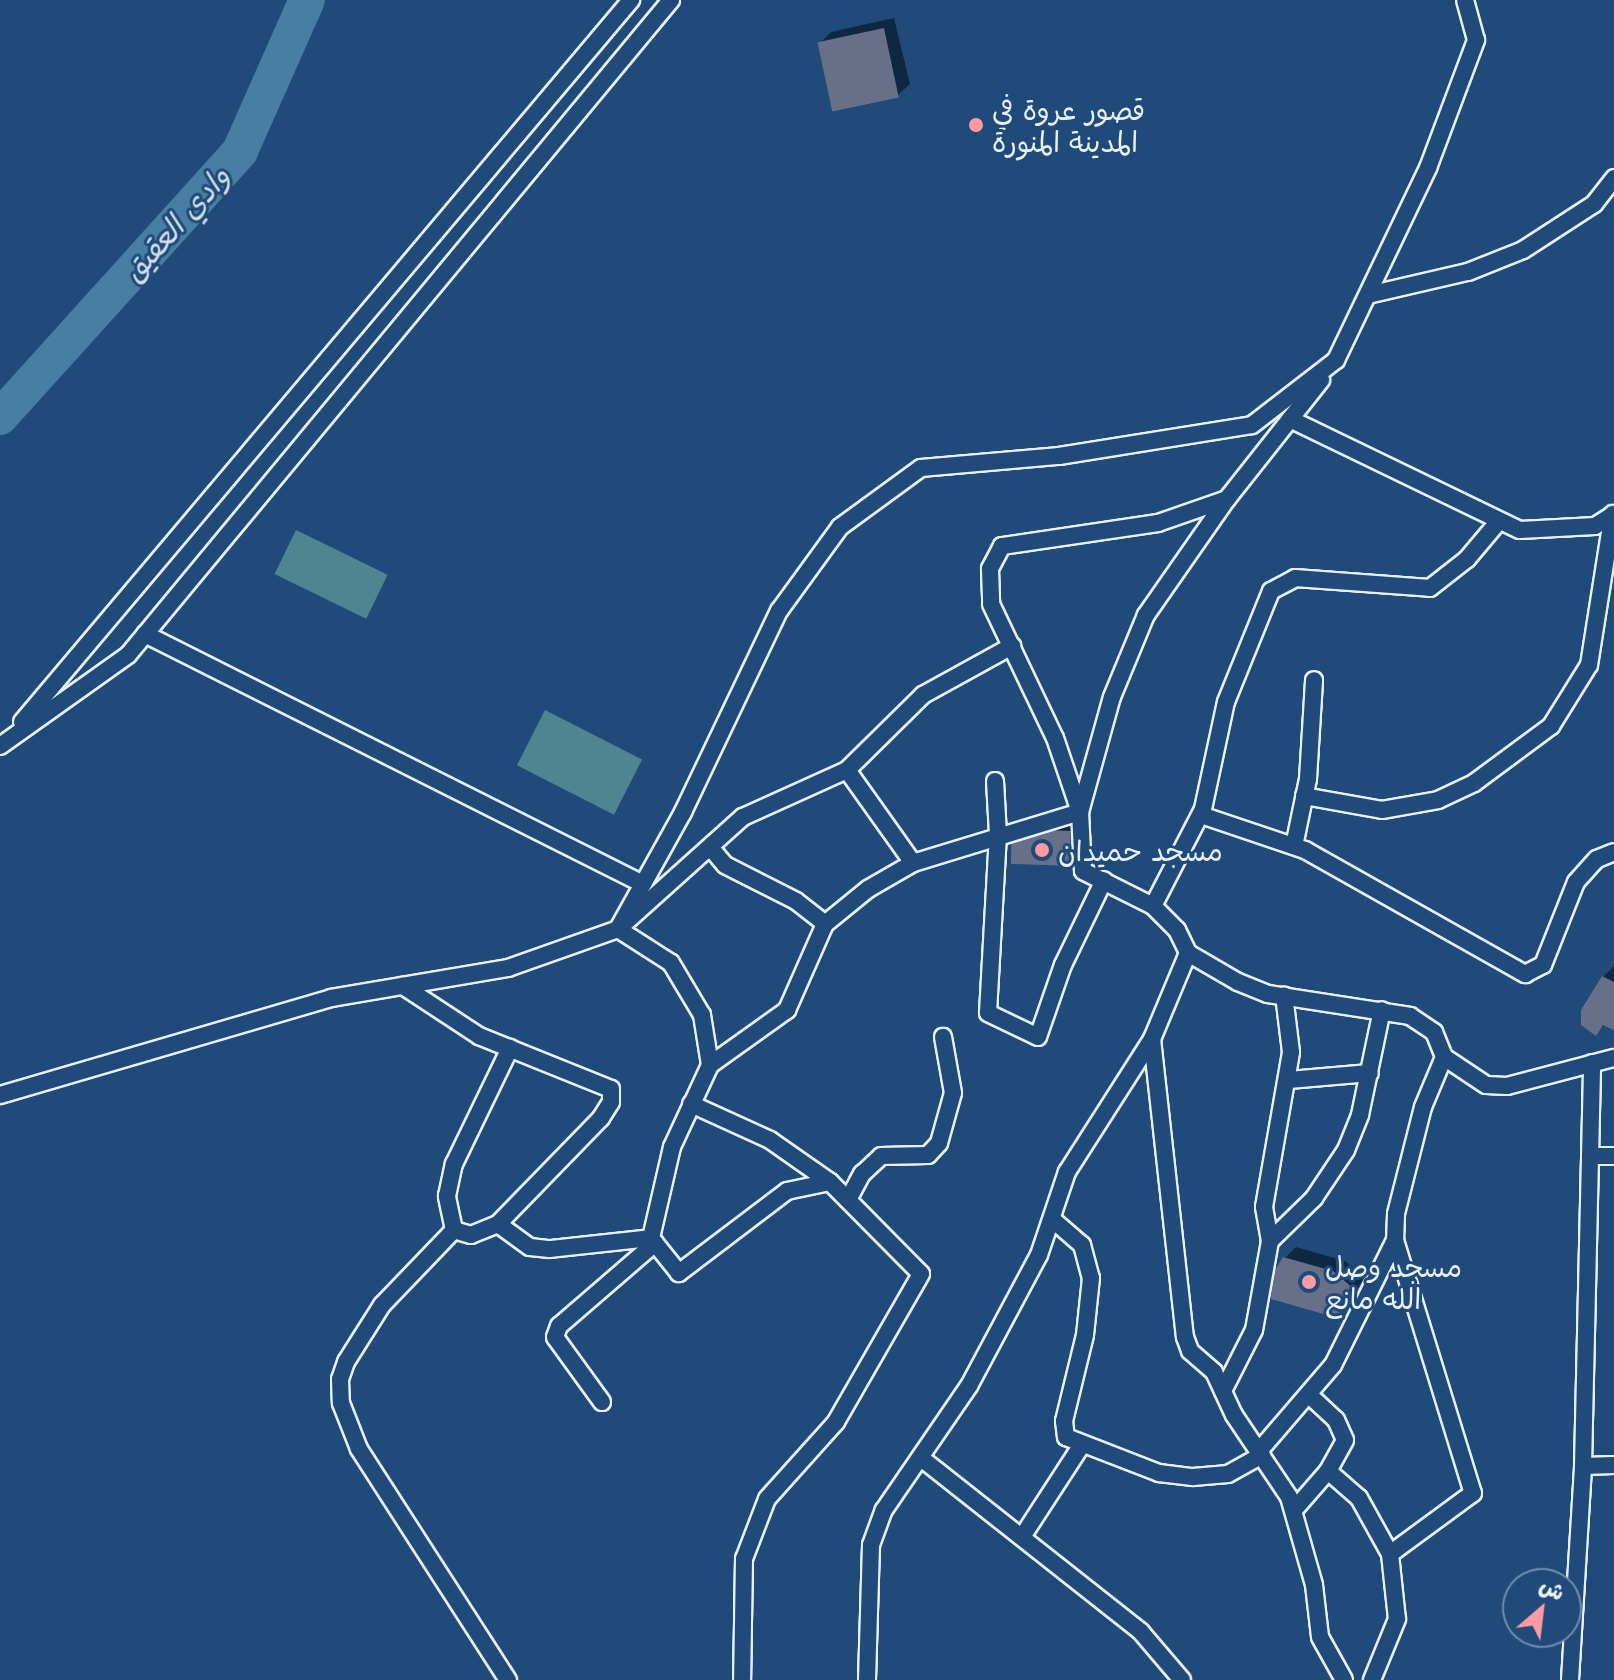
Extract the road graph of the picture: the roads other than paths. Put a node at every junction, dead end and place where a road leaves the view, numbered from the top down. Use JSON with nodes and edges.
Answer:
{"nodes":[{"id":1,"x":631,"y":0,"type":"edge"},
{"id":2,"x":671,"y":0,"type":"edge"},
{"id":3,"x":1465,"y":0,"type":"edge"},
{"id":4,"x":1614,"y":178,"type":"edge"},
{"id":5,"x":1368,"y":295,"type":"junction"},
{"id":6,"x":1336,"y":360,"type":"junction"},
{"id":7,"x":1290,"y":419,"type":"junction"},
{"id":8,"x":1227,"y":499,"type":"junction"},
{"id":9,"x":1614,"y":514,"type":"edge"},
{"id":10,"x":1499,"y":521,"type":"junction"},
{"id":11,"x":145,"y":634,"type":"junction"},
{"id":12,"x":1012,"y":646,"type":"junction"},
{"id":13,"x":1314,"y":680,"type":"dead end"},
{"id":14,"x":4,"y":743,"type":"edge"},
{"id":15,"x":847,"y":770,"type":"junction"},
{"id":16,"x":995,"y":781,"type":"dead end"},
{"id":17,"x":1304,"y":796,"type":"junction"},
{"id":18,"x":1080,"y":812,"type":"junction"},
{"id":19,"x":1201,"y":815,"type":"junction"},
{"id":20,"x":998,"y":834,"type":"junction"},
{"id":21,"x":1294,"y":846,"type":"junction"},
{"id":22,"x":710,"y":847,"type":"junction"},
{"id":23,"x":1614,"y":852,"type":"edge"},
{"id":24,"x":913,"y":863,"type":"junction"},
{"id":25,"x":1104,"y":880,"type":"junction"},
{"id":26,"x":643,"y":884,"type":"junction"},
{"id":27,"x":1153,"y":906,"type":"junction"},
{"id":28,"x":825,"y":924,"type":"junction"},
{"id":29,"x":618,"y":929,"type":"junction"},
{"id":30,"x":1188,"y":953,"type":"junction"},
{"id":31,"x":403,"y":986,"type":"junction"},
{"id":32,"x":1284,"y":995,"type":"junction"},
{"id":33,"x":1382,"y":1010,"type":"junction"},
{"id":34,"x":943,"y":1037,"type":"dead end"},
{"id":35,"x":1152,"y":1039,"type":"junction"},
{"id":36,"x":510,"y":1048,"type":"junction"},
{"id":37,"x":1444,"y":1057,"type":"junction"},
{"id":38,"x":1614,"y":1058,"type":"edge"},
{"id":39,"x":1592,"y":1063,"type":"junction"},
{"id":40,"x":710,"y":1065,"type":"junction"},
{"id":41,"x":1370,"y":1073,"type":"junction"},
{"id":42,"x":1289,"y":1080,"type":"junction"},
{"id":43,"x":0,"y":1095,"type":"edge"},
{"id":44,"x":691,"y":1104,"type":"junction"},
{"id":45,"x":1590,"y":1156,"type":"junction"},
{"id":46,"x":1614,"y":1156,"type":"edge"},
{"id":47,"x":830,"y":1182,"type":"junction"},
{"id":48,"x":848,"y":1200,"type":"junction"},
{"id":49,"x":1052,"y":1219,"type":"junction"},
{"id":50,"x":498,"y":1224,"type":"junction"},
{"id":51,"x":454,"y":1230,"type":"junction"},
{"id":52,"x":1395,"y":1240,"type":"junction"},
{"id":53,"x":653,"y":1241,"type":"junction"},
{"id":54,"x":1270,"y":1241,"type":"junction"},
{"id":55,"x":1223,"y":1391,"type":"junction"},
{"id":56,"x":1310,"y":1396,"type":"junction"},
{"id":57,"x":602,"y":1402,"type":"dead end"},
{"id":58,"x":1081,"y":1446,"type":"junction"},
{"id":59,"x":1260,"y":1453,"type":"junction"},
{"id":60,"x":921,"y":1458,"type":"junction"},
{"id":61,"x":1614,"y":1465,"type":"edge"},
{"id":62,"x":1583,"y":1466,"type":"junction"},
{"id":63,"x":1328,"y":1471,"type":"junction"},
{"id":64,"x":1294,"y":1510,"type":"junction"},
{"id":65,"x":1022,"y":1537,"type":"junction"},
{"id":66,"x":1390,"y":1554,"type":"junction"},
{"id":67,"x":508,"y":1680,"type":"edge"},
{"id":68,"x":742,"y":1680,"type":"edge"},
{"id":69,"x":867,"y":1680,"type":"edge"},
{"id":70,"x":1182,"y":1680,"type":"edge"},
{"id":71,"x":1344,"y":1680,"type":"edge"},
{"id":72,"x":1372,"y":1680,"type":"edge"},
{"id":73,"x":1570,"y":1680,"type":"edge"}],
"edges":[{"from":1,"to":14,"type":"street"},
{"from":2,"to":11,"type":"street"},
{"from":3,"to":5,"type":"street"},
{"from":4,"to":5,"type":"street"},
{"from":5,"to":6,"type":"street"},
{"from":6,"to":7,"type":"street"},
{"from":6,"to":26,"type":"street"},
{"from":7,"to":8,"type":"street"},
{"from":7,"to":10,"type":"street"},
{"from":8,"to":12,"type":"street"},
{"from":8,"to":18,"type":"street"},
{"from":9,"to":10,"type":"street"},
{"from":9,"to":17,"type":"street"},
{"from":10,"to":19,"type":"street"},
{"from":11,"to":14,"type":"street"},
{"from":11,"to":26,"type":"street"},
{"from":12,"to":15,"type":"street"},
{"from":12,"to":18,"type":"street"},
{"from":13,"to":17,"type":"street"},
{"from":15,"to":22,"type":"street"},
{"from":15,"to":24,"type":"street"},
{"from":16,"to":20,"type":"street"},
{"from":17,"to":21,"type":"street"},
{"from":18,"to":20,"type":"street"},
{"from":18,"to":25,"type":"street"},
{"from":19,"to":21,"type":"street"},
{"from":19,"to":27,"type":"street"},
{"from":20,"to":24,"type":"street"},
{"from":20,"to":25,"type":"street"},
{"from":21,"to":23,"type":"street"},
{"from":22,"to":28,"type":"street"},
{"from":22,"to":29,"type":"street"},
{"from":24,"to":28,"type":"street"},
{"from":25,"to":27,"type":"street"},
{"from":26,"to":29,"type":"street"},
{"from":27,"to":30,"type":"street"},
{"from":28,"to":40,"type":"street"},
{"from":29,"to":31,"type":"street"},
{"from":29,"to":40,"type":"street"},
{"from":30,"to":32,"type":"street"},
{"from":30,"to":35,"type":"street"},
{"from":31,"to":36,"type":"street"},
{"from":31,"to":43,"type":"street"},
{"from":32,"to":33,"type":"street"},
{"from":32,"to":42,"type":"street"},
{"from":33,"to":37,"type":"street"},
{"from":33,"to":41,"type":"street"},
{"from":34,"to":48,"type":"street"},
{"from":35,"to":49,"type":"street"},
{"from":35,"to":55,"type":"street"},
{"from":36,"to":50,"type":"street"},
{"from":36,"to":51,"type":"street"},
{"from":37,"to":39,"type":"street"},
{"from":37,"to":52,"type":"street"},
{"from":38,"to":39,"type":"street"},
{"from":39,"to":45,"type":"street"},
{"from":40,"to":44,"type":"street"},
{"from":41,"to":42,"type":"street"},
{"from":41,"to":54,"type":"street"},
{"from":42,"to":54,"type":"street"},
{"from":44,"to":47,"type":"street"},
{"from":44,"to":53,"type":"street"},
{"from":45,"to":46,"type":"street"},
{"from":45,"to":62,"type":"street"},
{"from":47,"to":48,"type":"street"},
{"from":47,"to":53,"type":"street"},
{"from":48,"to":68,"type":"street"},
{"from":49,"to":58,"type":"street"},
{"from":49,"to":60,"type":"street"},
{"from":50,"to":51,"type":"street"},
{"from":50,"to":53,"type":"street"},
{"from":51,"to":67,"type":"street"},
{"from":52,"to":56,"type":"street"},
{"from":52,"to":66,"type":"street"},
{"from":53,"to":57,"type":"street"},
{"from":54,"to":55,"type":"street"},
{"from":55,"to":59,"type":"street"},
{"from":56,"to":59,"type":"street"},
{"from":56,"to":63,"type":"street"},
{"from":58,"to":59,"type":"street"},
{"from":58,"to":65,"type":"street"},
{"from":59,"to":64,"type":"street"},
{"from":60,"to":65,"type":"street"},
{"from":60,"to":69,"type":"street"},
{"from":61,"to":62,"type":"street"},
{"from":62,"to":73,"type":"street"},
{"from":63,"to":64,"type":"street"},
{"from":63,"to":66,"type":"street"},
{"from":64,"to":71,"type":"street"},
{"from":65,"to":70,"type":"street"},
{"from":66,"to":72,"type":"street"}]}
